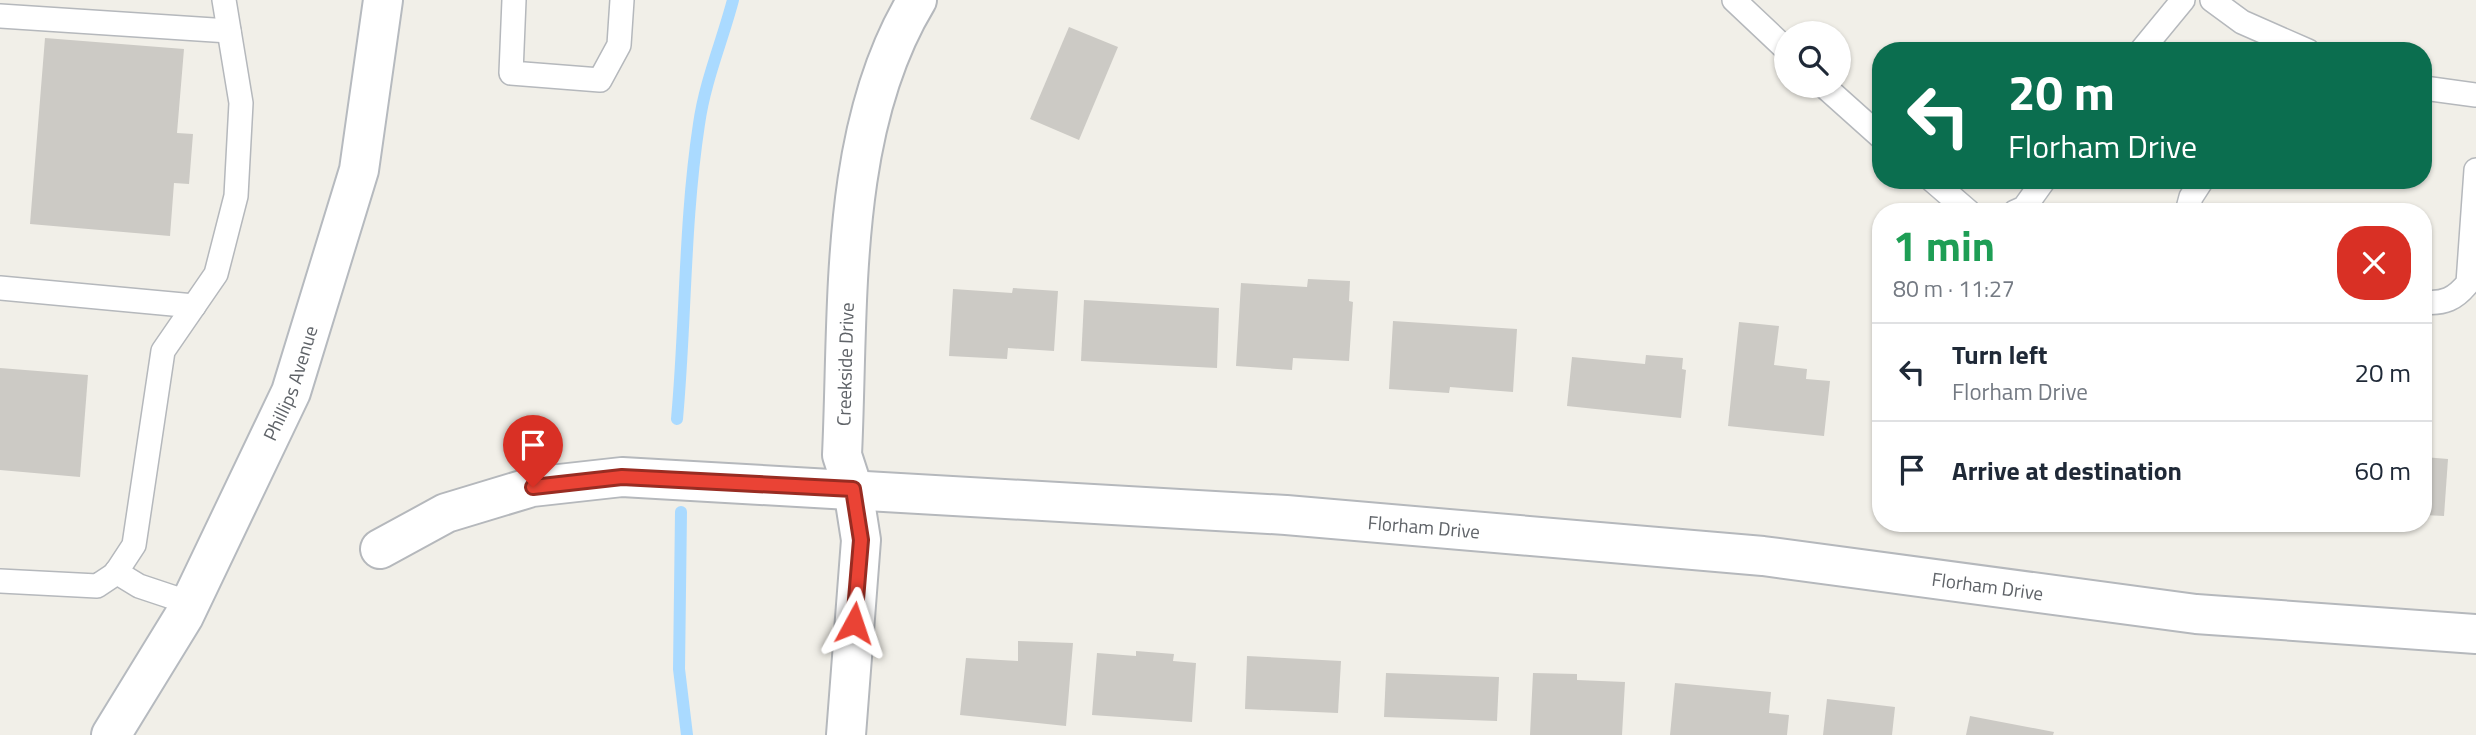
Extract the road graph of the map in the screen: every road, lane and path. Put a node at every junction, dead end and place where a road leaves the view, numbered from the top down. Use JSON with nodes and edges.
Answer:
{"nodes":[{"id":1,"x":224,"y":0,"type":"edge"},
{"id":2,"x":383,"y":0,"type":"edge"},
{"id":3,"x":514,"y":0,"type":"edge"},
{"id":4,"x":622,"y":0,"type":"edge"},
{"id":5,"x":917,"y":0,"type":"edge"},
{"id":6,"x":1734,"y":0,"type":"edge"},
{"id":7,"x":2183,"y":0,"type":"edge"},
{"id":8,"x":2212,"y":0,"type":"edge"},
{"id":9,"x":0,"y":16,"type":"edge"},
{"id":10,"x":229,"y":31,"type":"junction"},
{"id":11,"x":1774,"y":38,"type":"edge"},
{"id":12,"x":2148,"y":42,"type":"edge"},
{"id":13,"x":2281,"y":42,"type":"edge"},
{"id":14,"x":2432,"y":89,"type":"edge"},
{"id":15,"x":2476,"y":95,"type":"edge"},
{"id":16,"x":1837,"y":98,"type":"edge"},
{"id":17,"x":1872,"y":129,"type":"edge"},
{"id":18,"x":2476,"y":170,"type":"edge"},
{"id":19,"x":1942,"y":189,"type":"edge"},
{"id":20,"x":1959,"y":203,"type":"edge"},
{"id":21,"x":0,"y":288,"type":"edge"},
{"id":22,"x":2432,"y":303,"type":"edge"},
{"id":23,"x":194,"y":306,"type":"junction"},
{"id":24,"x":853,"y":489,"type":"junction"},
{"id":25,"x":380,"y":549,"type":"dead end"},
{"id":26,"x":116,"y":572,"type":"junction"},
{"id":27,"x":0,"y":581,"type":"edge"},
{"id":28,"x":190,"y":603,"type":"junction"},
{"id":29,"x":2476,"y":635,"type":"edge"},
{"id":30,"x":111,"y":735,"type":"edge"},
{"id":31,"x":846,"y":735,"type":"edge"}],
"edges":[{"from":1,"to":10,"type":"lane"},
{"from":2,"to":28,"type":"street","name":"Phillips Avenue"},
{"from":3,"to":4,"type":"lane"},
{"from":5,"to":24,"type":"street","name":"Creekside Drive"},
{"from":6,"to":11,"type":"lane"},
{"from":7,"to":12,"type":"lane"},
{"from":8,"to":13,"type":"lane"},
{"from":9,"to":10,"type":"lane"},
{"from":10,"to":23,"type":"lane"},
{"from":14,"to":15,"type":"lane"},
{"from":16,"to":17,"type":"lane"},
{"from":18,"to":22,"type":"lane"},
{"from":19,"to":20,"type":"lane"},
{"from":21,"to":23,"type":"lane"},
{"from":23,"to":26,"type":"lane"},
{"from":24,"to":25,"type":"street","name":"Florham Drive"},
{"from":24,"to":29,"type":"street","name":"Florham Drive"},
{"from":24,"to":31,"type":"street","name":"Creekside Drive"},
{"from":26,"to":27,"type":"lane"},
{"from":26,"to":28,"type":"lane"},
{"from":28,"to":30,"type":"street","name":"Phillips Avenue"}]}
